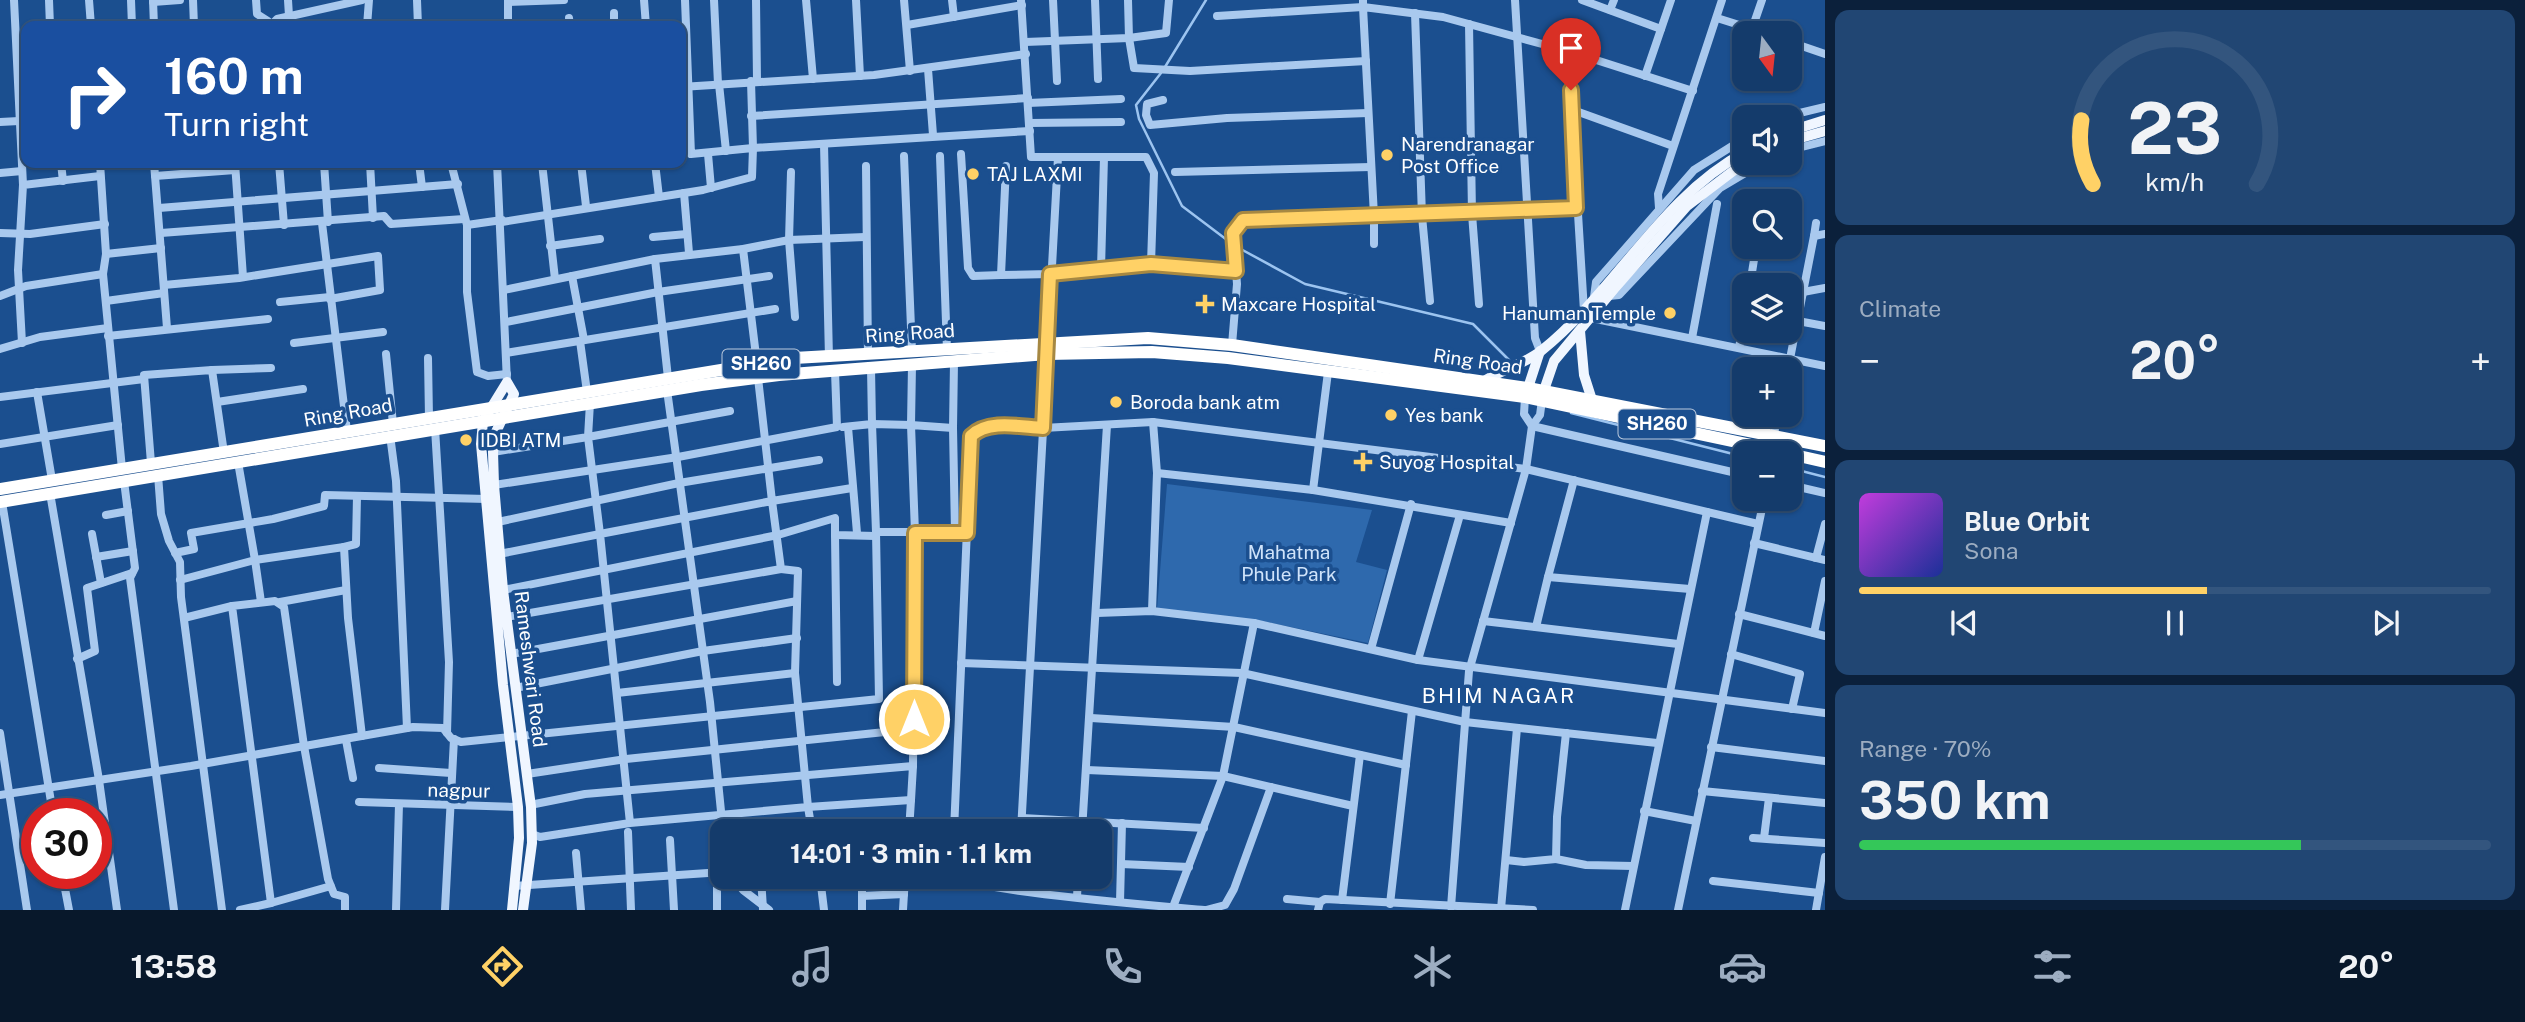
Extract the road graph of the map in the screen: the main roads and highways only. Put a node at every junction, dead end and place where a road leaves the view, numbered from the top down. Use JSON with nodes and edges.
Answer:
{"nodes":[{"id":1,"x":1825,"y":120,"type":"edge"},
{"id":2,"x":1802,"y":127,"type":"edge"},
{"id":3,"x":1825,"y":131,"type":"edge"},
{"id":4,"x":1802,"y":138,"type":"edge"},
{"id":5,"x":1732,"y":162,"type":"edge"},
{"id":6,"x":1732,"y":172,"type":"edge"},
{"id":7,"x":1609,"y":291,"type":"junction"},
{"id":8,"x":1587,"y":314,"type":"junction"},
{"id":9,"x":1580,"y":331,"type":"junction"},
{"id":10,"x":1047,"y":348,"type":"junction"},
{"id":11,"x":1540,"y":351,"type":"junction"},
{"id":12,"x":912,"y":359,"type":"junction"},
{"id":13,"x":870,"y":362,"type":"junction"},
{"id":14,"x":1484,"y":381,"type":"junction"},
{"id":15,"x":668,"y":384,"type":"junction"},
{"id":16,"x":1527,"y":392,"type":"junction"},
{"id":17,"x":1543,"y":396,"type":"junction"},
{"id":18,"x":588,"y":397,"type":"junction"},
{"id":19,"x":1592,"y":400,"type":"junction"},
{"id":20,"x":508,"y":405,"type":"junction"},
{"id":21,"x":490,"y":407,"type":"junction"},
{"id":22,"x":502,"y":418,"type":"junction"},
{"id":23,"x":483,"y":421,"type":"junction"},
{"id":24,"x":432,"y":423,"type":"junction"},
{"id":25,"x":391,"y":430,"type":"junction"},
{"id":26,"x":1774,"y":435,"type":"junction"},
{"id":27,"x":1737,"y":441,"type":"edge"},
{"id":28,"x":1773,"y":441,"type":"edge"},
{"id":29,"x":1825,"y":446,"type":"edge"},
{"id":30,"x":1802,"y":456,"type":"edge"},
{"id":31,"x":1825,"y":462,"type":"edge"},
{"id":32,"x":123,"y":475,"type":"junction"},
{"id":33,"x":1,"y":498,"type":"edge"},
{"id":34,"x":494,"y":523,"type":"junction"},
{"id":35,"x":502,"y":618,"type":"junction"},
{"id":36,"x":512,"y":910,"type":"edge"},
{"id":37,"x":523,"y":910,"type":"edge"}],
"edges":[{"from":1,"to":2,"type":"main road"},
{"from":3,"to":4,"type":"main road"},
{"from":5,"to":7,"type":"main road"},
{"from":6,"to":7,"type":"main road"},
{"from":7,"to":8,"type":"main road"},
{"from":7,"to":8,"type":"main road"},
{"from":8,"to":9,"type":"main road"},
{"from":8,"to":11,"type":"main road"},
{"from":9,"to":17,"type":"main road"},
{"from":9,"to":19,"type":"main road"},
{"from":10,"to":12,"type":"highway","name":"Ring Road","number":"SH260"},
{"from":10,"to":12,"type":"highway","name":"Ring Road","number":"SH260"},
{"from":10,"to":14,"type":"highway","name":"Ring Road","number":"SH260"},
{"from":10,"to":16,"type":"highway","name":"Ring Road","number":"SH260"},
{"from":11,"to":14,"type":"main road"},
{"from":11,"to":16,"type":"main road"},
{"from":12,"to":13,"type":"highway","name":"Ring Road","number":"SH260"},
{"from":13,"to":15,"type":"highway","name":"Ring Road","number":"SH260"},
{"from":13,"to":15,"type":"highway","name":"Ring Road","number":"SH260"},
{"from":14,"to":16,"type":"highway","name":"Ring Road","number":"SH260"},
{"from":15,"to":18,"type":"highway","name":"Ring Road","number":"SH260"},
{"from":16,"to":17,"type":"highway","name":"Ring Road","number":"SH260"},
{"from":17,"to":19,"type":"highway","name":"Ring Road","number":"SH260"},
{"from":17,"to":27,"type":"highway","name":"Ring Road","number":"SH260"},
{"from":18,"to":20,"type":"highway","name":"Ring Road","number":"SH260"},
{"from":18,"to":22,"type":"highway","name":"Ring Road","number":"SH260"},
{"from":19,"to":26,"type":"highway","name":"Ring Road","number":"SH260"},
{"from":20,"to":21,"type":"highway","name":"Ring Road","number":"SH260"},
{"from":20,"to":21,"type":"main road"},
{"from":20,"to":22,"type":"main road","name":"Rameshwari Road"},
{"from":21,"to":23,"type":"main road"},
{"from":21,"to":24,"type":"highway","name":"Ring Road","number":"SH260"},
{"from":22,"to":23,"type":"highway","name":"Ring Road","number":"SH260"},
{"from":22,"to":34,"type":"main road","name":"Rameshwari Road"},
{"from":23,"to":24,"type":"highway","name":"Ring Road","number":"SH260"},
{"from":23,"to":34,"type":"main road"},
{"from":24,"to":25,"type":"highway","name":"Ring Road","number":"SH260"},
{"from":25,"to":32,"type":"highway","name":"Ring Road","number":"SH260"},
{"from":25,"to":32,"type":"highway","name":"Ring Road","number":"SH260"},
{"from":26,"to":28,"type":"main road"},
{"from":26,"to":29,"type":"highway","name":"Ring Road","number":"SH260"},
{"from":30,"to":31,"type":"highway","name":"Ring Road","number":"SH260"},
{"from":32,"to":33,"type":"highway","name":"Ring Road","number":"SH260"},
{"from":34,"to":35,"type":"main road"},
{"from":34,"to":35,"type":"main road","name":"Rameshwari Road"},
{"from":35,"to":36,"type":"main road"},
{"from":35,"to":37,"type":"main road","name":"Rameshwari Road"}]}
